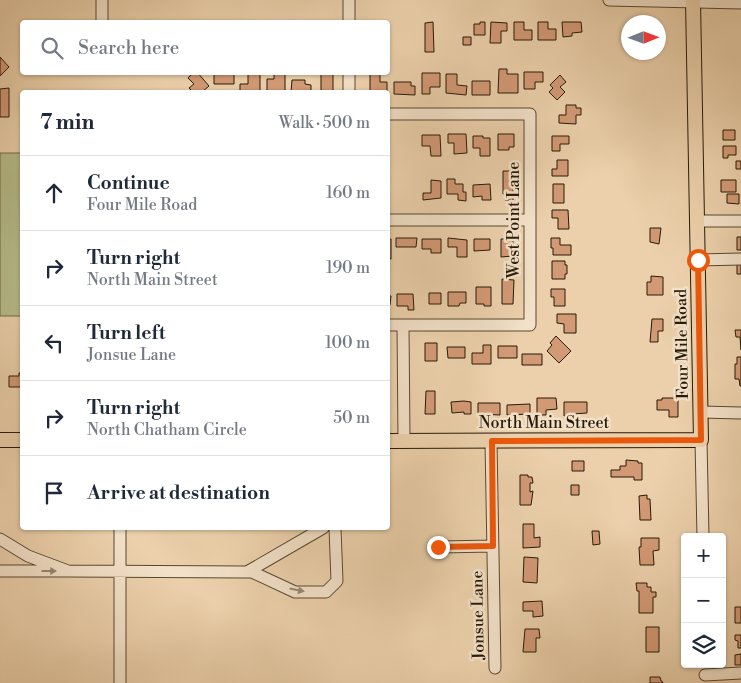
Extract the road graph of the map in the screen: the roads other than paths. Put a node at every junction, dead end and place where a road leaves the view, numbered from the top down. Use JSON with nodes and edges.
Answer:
{"nodes":[{"id":1,"x":102,"y":0,"type":"edge"},
{"id":2,"x":349,"y":0,"type":"edge"},
{"id":3,"x":609,"y":0,"type":"edge"},
{"id":4,"x":626,"y":0,"type":"edge"},
{"id":5,"x":660,"y":1,"type":"edge"},
{"id":6,"x":693,"y":1,"type":"edge"},
{"id":7,"x":741,"y":3,"type":"edge"},
{"id":8,"x":102,"y":20,"type":"edge"},
{"id":9,"x":349,"y":20,"type":"edge"},
{"id":10,"x":349,"y":75,"type":"edge"},
{"id":11,"x":349,"y":90,"type":"edge"},
{"id":12,"x":390,"y":114,"type":"edge"},
{"id":13,"x":390,"y":220,"type":"edge"},
{"id":14,"x":530,"y":220,"type":"junction"},
{"id":15,"x":697,"y":221,"type":"junction"},
{"id":16,"x":741,"y":221,"type":"edge"},
{"id":17,"x":741,"y":259,"type":"edge"},
{"id":18,"x":698,"y":260,"type":"junction"},
{"id":19,"x":390,"y":325,"type":"edge"},
{"id":20,"x":403,"y":325,"type":"junction"},
{"id":21,"x":701,"y":412,"type":"junction"},
{"id":22,"x":741,"y":413,"type":"edge"},
{"id":23,"x":0,"y":440,"type":"edge"},
{"id":24,"x":20,"y":440,"type":"edge"},
{"id":25,"x":701,"y":440,"type":"junction"},
{"id":26,"x":390,"y":441,"type":"edge"},
{"id":27,"x":404,"y":441,"type":"junction"},
{"id":28,"x":492,"y":441,"type":"junction"},
{"id":29,"x":120,"y":530,"type":"edge"},
{"id":30,"x":320,"y":530,"type":"edge"},
{"id":31,"x":335,"y":530,"type":"edge"},
{"id":32,"x":703,"y":533,"type":"edge"},
{"id":33,"x":0,"y":539,"type":"edge"},
{"id":34,"x":493,"y":546,"type":"junction"},
{"id":35,"x":438,"y":547,"type":"dead end"},
{"id":36,"x":0,"y":571,"type":"edge"},
{"id":37,"x":68,"y":571,"type":"junction"},
{"id":38,"x":120,"y":571,"type":"junction"},
{"id":39,"x":247,"y":572,"type":"junction"},
{"id":40,"x":495,"y":668,"type":"dead end"},
{"id":41,"x":741,"y":673,"type":"edge"},
{"id":42,"x":705,"y":674,"type":"edge"},
{"id":43,"x":120,"y":683,"type":"edge"}],
"edges":[{"from":1,"to":8,"type":"street"},
{"from":2,"to":9,"type":"street"},
{"from":3,"to":4,"type":"street"},
{"from":4,"to":5,"type":"street"},
{"from":5,"to":6,"type":"street"},
{"from":6,"to":7,"type":"street"},
{"from":6,"to":15,"type":"main road","name":"Four Mile Road"},
{"from":10,"to":11,"type":"street"},
{"from":12,"to":14,"type":"street","name":"West Point Lane"},
{"from":13,"to":14,"type":"street"},
{"from":14,"to":20,"type":"street","name":"West Point Lane"},
{"from":15,"to":16,"type":"street"},
{"from":15,"to":18,"type":"main road","name":"Four Mile Road"},
{"from":17,"to":18,"type":"street"},
{"from":18,"to":21,"type":"main road","name":"Four Mile Road"},
{"from":19,"to":20,"type":"street"},
{"from":20,"to":27,"type":"street"},
{"from":21,"to":22,"type":"street"},
{"from":21,"to":25,"type":"main road","name":"Four Mile Road"},
{"from":23,"to":24,"type":"main road"},
{"from":25,"to":28,"type":"main road","name":"North Main Street"},
{"from":25,"to":32,"type":"street","name":"Four Mile Road"},
{"from":26,"to":27,"type":"main road","name":"North Main Street"},
{"from":27,"to":28,"type":"main road","name":"North Main Street"},
{"from":28,"to":34,"type":"street","name":"Jonsue Lane"},
{"from":29,"to":38,"type":"street"},
{"from":30,"to":39,"type":"street"},
{"from":39,"to":31,"type":"street","one_way":true},
{"from":33,"to":37,"type":"street"},
{"from":34,"to":35,"type":"street"},
{"from":34,"to":40,"type":"street","name":"Jonsue Lane"},
{"from":36,"to":37,"type":"street","one_way":true},
{"from":37,"to":38,"type":"street"},
{"from":38,"to":39,"type":"street"},
{"from":38,"to":43,"type":"street"},
{"from":41,"to":42,"type":"street"}]}
